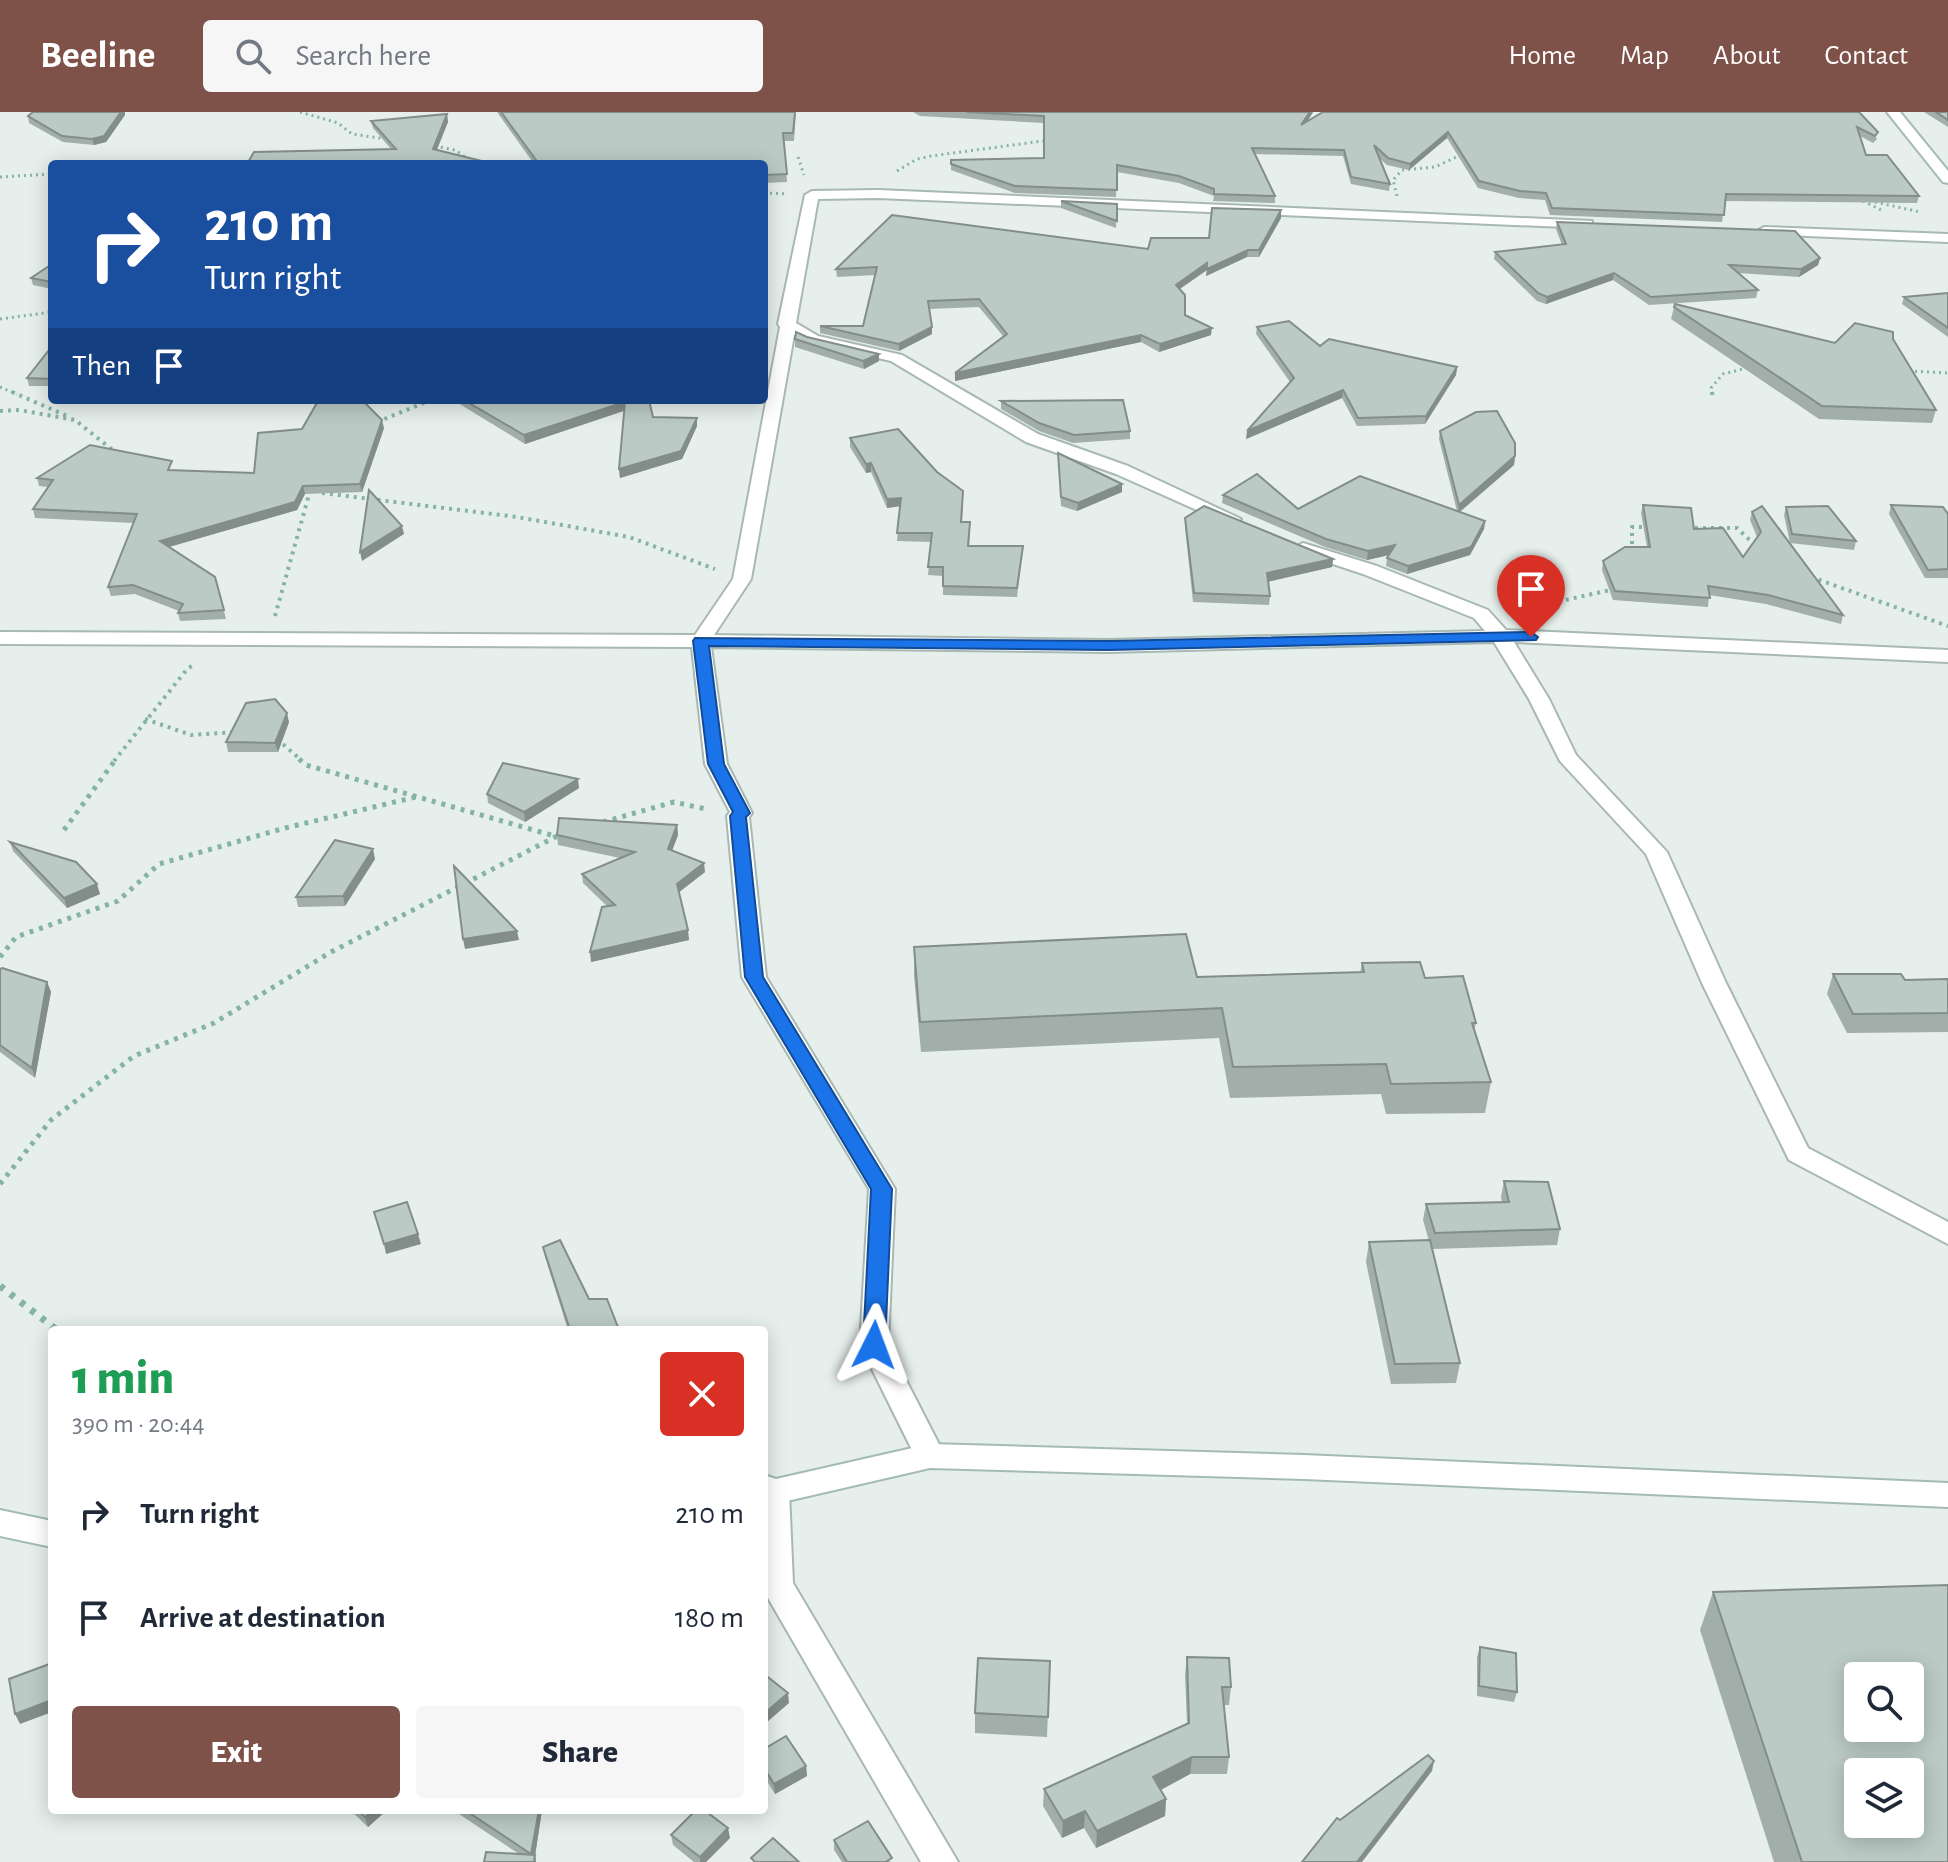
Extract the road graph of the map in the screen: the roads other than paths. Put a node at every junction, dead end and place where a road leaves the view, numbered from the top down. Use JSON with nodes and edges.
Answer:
{"nodes":[{"id":1,"x":1893,"y":112,"type":"edge"},
{"id":2,"x":1948,"y":179,"type":"edge"},
{"id":3,"x":1599,"y":224,"type":"edge"},
{"id":4,"x":1742,"y":230,"type":"edge"},
{"id":5,"x":1948,"y":238,"type":"edge"},
{"id":6,"x":786,"y":324,"type":"junction"},
{"id":7,"x":1255,"y":527,"type":"edge"},
{"id":8,"x":1280,"y":538,"type":"edge"},
{"id":9,"x":1500,"y":636,"type":"junction"},
{"id":10,"x":0,"y":638,"type":"edge"},
{"id":11,"x":701,"y":641,"type":"junction"},
{"id":12,"x":1948,"y":656,"type":"edge"},
{"id":13,"x":1948,"y":1234,"type":"edge"},
{"id":14,"x":930,"y":1456,"type":"junction"},
{"id":15,"x":769,"y":1489,"type":"edge"},
{"id":16,"x":1948,"y":1495,"type":"edge"},
{"id":17,"x":0,"y":1523,"type":"edge"},
{"id":18,"x":48,"y":1533,"type":"edge"},
{"id":19,"x":940,"y":1862,"type":"edge"}],
"edges":[{"from":1,"to":2,"type":"street"},
{"from":3,"to":6,"type":"street"},
{"from":4,"to":5,"type":"street"},
{"from":6,"to":7,"type":"street"},
{"from":6,"to":11,"type":"street"},
{"from":8,"to":9,"type":"street"},
{"from":9,"to":11,"type":"street"},
{"from":9,"to":12,"type":"street"},
{"from":9,"to":13,"type":"street"},
{"from":10,"to":11,"type":"street"},
{"from":11,"to":14,"type":"street"},
{"from":14,"to":15,"type":"street"},
{"from":14,"to":16,"type":"street"},
{"from":15,"to":19,"type":"street"},
{"from":17,"to":18,"type":"street"}]}
